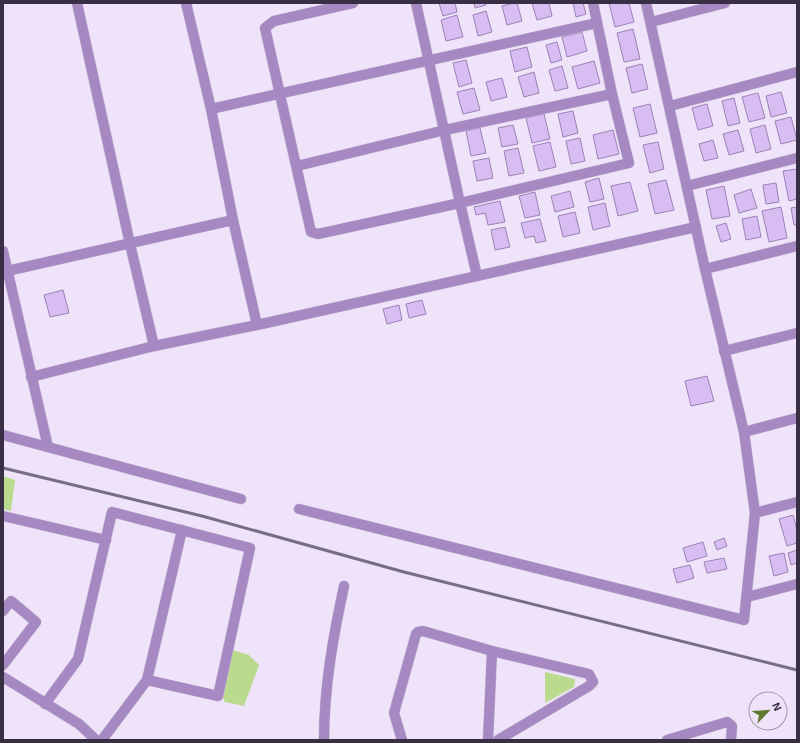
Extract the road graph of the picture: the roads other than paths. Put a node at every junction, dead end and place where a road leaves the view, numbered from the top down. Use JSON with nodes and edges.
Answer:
{"nodes":[{"id":1,"x":77,"y":3,"type":"edge"},
{"id":2,"x":186,"y":3,"type":"edge"},
{"id":3,"x":353,"y":3,"type":"edge"},
{"id":4,"x":416,"y":3,"type":"edge"},
{"id":5,"x":593,"y":3,"type":"edge"},
{"id":6,"x":646,"y":3,"type":"edge"},
{"id":7,"x":725,"y":3,"type":"edge"},
{"id":8,"x":651,"y":22,"type":"junction"},
{"id":9,"x":597,"y":23,"type":"junction"},
{"id":10,"x":428,"y":60,"type":"junction"},
{"id":11,"x":797,"y":72,"type":"edge"},
{"id":12,"x":280,"y":93,"type":"junction"},
{"id":13,"x":612,"y":94,"type":"junction"},
{"id":14,"x":670,"y":106,"type":"junction"},
{"id":15,"x":211,"y":109,"type":"junction"},
{"id":16,"x":445,"y":130,"type":"junction"},
{"id":17,"x":797,"y":158,"type":"edge"},
{"id":18,"x":297,"y":166,"type":"junction"},
{"id":19,"x":687,"y":186,"type":"junction"},
{"id":20,"x":460,"y":202,"type":"junction"},
{"id":21,"x":233,"y":220,"type":"junction"},
{"id":22,"x":696,"y":227,"type":"junction"},
{"id":23,"x":130,"y":244,"type":"junction"},
{"id":24,"x":797,"y":246,"type":"edge"},
{"id":25,"x":3,"y":251,"type":"edge"},
{"id":26,"x":705,"y":269,"type":"junction"},
{"id":27,"x":8,"y":271,"type":"junction"},
{"id":28,"x":477,"y":276,"type":"junction"},
{"id":29,"x":257,"y":325,"type":"junction"},
{"id":30,"x":797,"y":333,"type":"edge"},
{"id":31,"x":154,"y":346,"type":"junction"},
{"id":32,"x":724,"y":351,"type":"junction"},
{"id":33,"x":31,"y":377,"type":"junction"},
{"id":34,"x":797,"y":418,"type":"edge"},
{"id":35,"x":744,"y":432,"type":"junction"},
{"id":36,"x":3,"y":435,"type":"edge"},
{"id":37,"x":48,"y":447,"type":"junction"},
{"id":38,"x":241,"y":499,"type":"dead end"},
{"id":39,"x":797,"y":502,"type":"edge"},
{"id":40,"x":299,"y":509,"type":"dead end"},
{"id":41,"x":755,"y":513,"type":"junction"},
{"id":42,"x":3,"y":516,"type":"edge"},
{"id":43,"x":182,"y":530,"type":"junction"},
{"id":44,"x":106,"y":540,"type":"junction"},
{"id":45,"x":797,"y":584,"type":"edge"},
{"id":46,"x":344,"y":586,"type":"dead end"},
{"id":47,"x":747,"y":597,"type":"junction"},
{"id":48,"x":3,"y":611,"type":"edge"},
{"id":49,"x":492,"y":651,"type":"junction"},
{"id":50,"x":3,"y":665,"type":"edge"},
{"id":51,"x":3,"y":677,"type":"edge"},
{"id":52,"x":146,"y":680,"type":"junction"},
{"id":53,"x":45,"y":704,"type":"junction"},
{"id":54,"x":96,"y":740,"type":"edge"},
{"id":55,"x":102,"y":740,"type":"edge"},
{"id":56,"x":324,"y":740,"type":"edge"},
{"id":57,"x":402,"y":740,"type":"edge"},
{"id":58,"x":488,"y":740,"type":"edge"},
{"id":59,"x":498,"y":740,"type":"edge"},
{"id":60,"x":667,"y":740,"type":"edge"},
{"id":61,"x":731,"y":740,"type":"edge"}],
"edges":[{"from":1,"to":23,"type":"street"},
{"from":2,"to":15,"type":"street"},
{"from":3,"to":12,"type":"street"},
{"from":4,"to":10,"type":"street"},
{"from":5,"to":9,"type":"street"},
{"from":6,"to":8,"type":"street"},
{"from":7,"to":8,"type":"street"},
{"from":8,"to":14,"type":"street"},
{"from":9,"to":10,"type":"street"},
{"from":9,"to":13,"type":"street"},
{"from":10,"to":12,"type":"street"},
{"from":10,"to":16,"type":"street"},
{"from":11,"to":14,"type":"street"},
{"from":12,"to":15,"type":"street"},
{"from":12,"to":18,"type":"street"},
{"from":13,"to":16,"type":"street"},
{"from":13,"to":20,"type":"street"},
{"from":14,"to":19,"type":"street"},
{"from":15,"to":21,"type":"street"},
{"from":16,"to":18,"type":"street"},
{"from":16,"to":20,"type":"street"},
{"from":17,"to":19,"type":"street"},
{"from":18,"to":20,"type":"street"},
{"from":19,"to":22,"type":"street"},
{"from":20,"to":28,"type":"street"},
{"from":21,"to":23,"type":"street"},
{"from":21,"to":29,"type":"street"},
{"from":22,"to":26,"type":"street"},
{"from":22,"to":28,"type":"street"},
{"from":23,"to":27,"type":"street"},
{"from":23,"to":31,"type":"street"},
{"from":24,"to":26,"type":"street"},
{"from":25,"to":27,"type":"street"},
{"from":26,"to":32,"type":"street"},
{"from":27,"to":33,"type":"street"},
{"from":28,"to":29,"type":"street"},
{"from":29,"to":31,"type":"street"},
{"from":30,"to":32,"type":"street"},
{"from":31,"to":33,"type":"street"},
{"from":32,"to":35,"type":"street"},
{"from":33,"to":37,"type":"street"},
{"from":34,"to":35,"type":"street"},
{"from":35,"to":41,"type":"street"},
{"from":36,"to":37,"type":"street"},
{"from":37,"to":38,"type":"street"},
{"from":39,"to":41,"type":"street"},
{"from":40,"to":47,"type":"street"},
{"from":41,"to":47,"type":"street"},
{"from":42,"to":44,"type":"street"},
{"from":43,"to":44,"type":"street"},
{"from":43,"to":52,"type":"street"},
{"from":43,"to":52,"type":"street"},
{"from":44,"to":53,"type":"street"},
{"from":45,"to":47,"type":"street"},
{"from":46,"to":56,"type":"street"},
{"from":48,"to":50,"type":"street"},
{"from":49,"to":57,"type":"street"},
{"from":49,"to":58,"type":"street"},
{"from":49,"to":59,"type":"street"},
{"from":51,"to":53,"type":"street"},
{"from":52,"to":55,"type":"street"},
{"from":53,"to":54,"type":"street"},
{"from":60,"to":61,"type":"street"}]}
